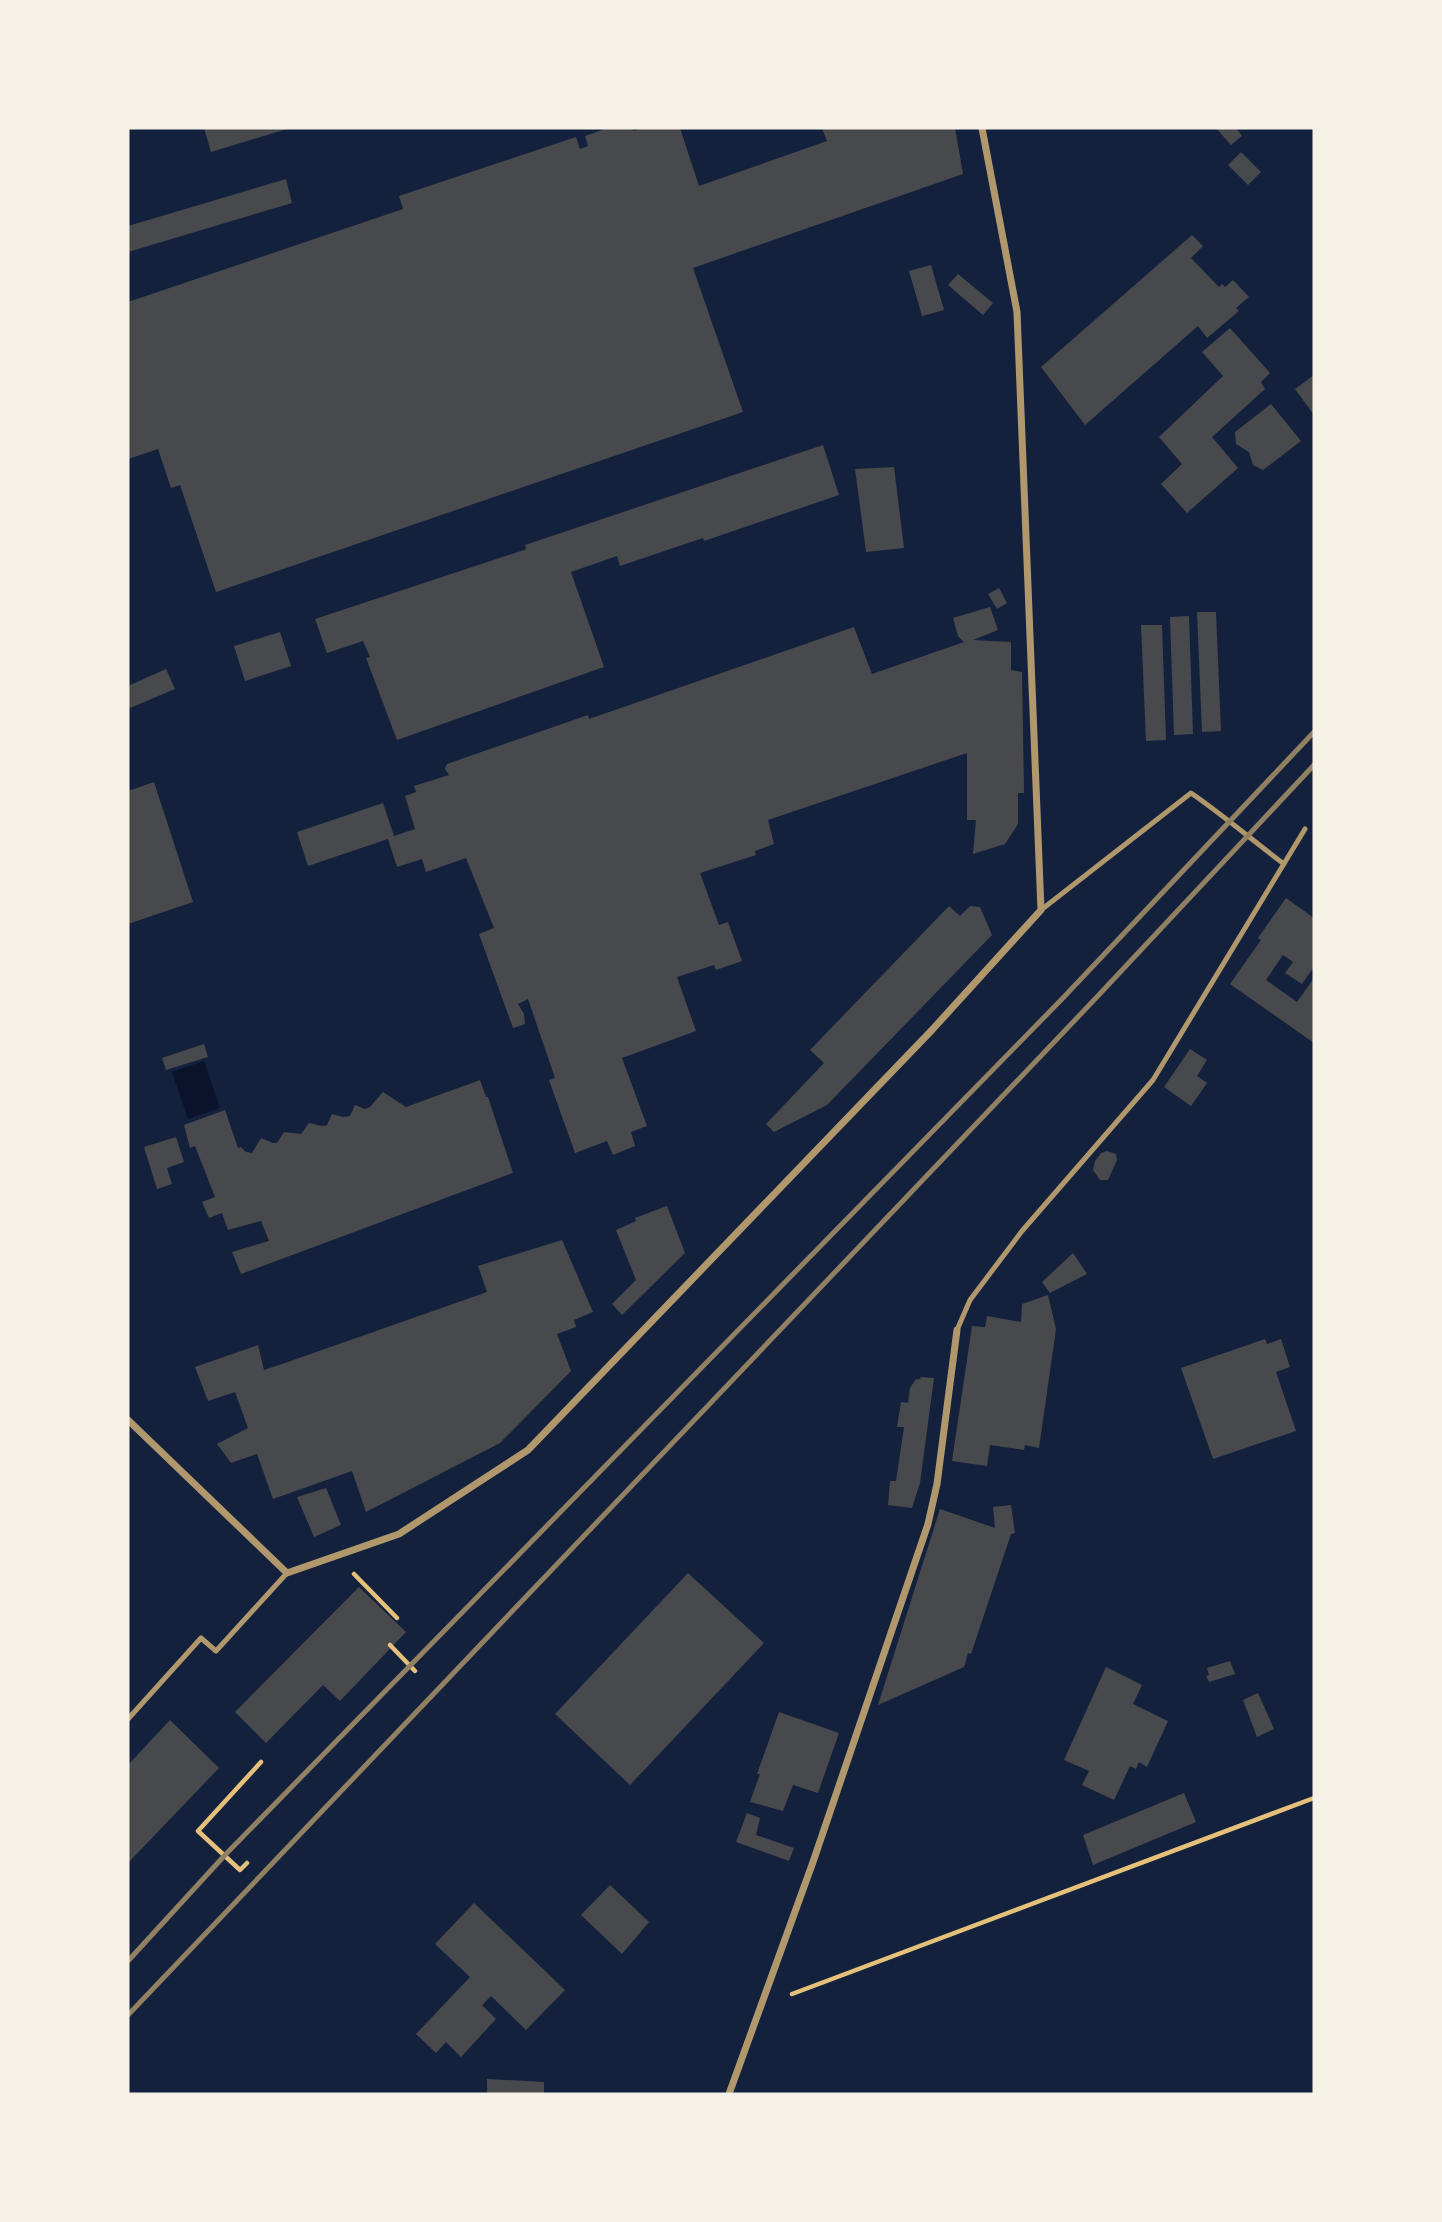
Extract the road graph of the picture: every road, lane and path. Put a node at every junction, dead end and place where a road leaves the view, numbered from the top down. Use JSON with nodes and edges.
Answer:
{"nodes":[{"id":1,"x":982,"y":128,"type":"edge"},
{"id":2,"x":1305,"y":829,"type":"dead end"},
{"id":3,"x":1284,"y":864,"type":"junction"},
{"id":4,"x":1041,"y":910,"type":"junction"},
{"id":5,"x":957,"y":1330,"type":"joint"},
{"id":6,"x":128,"y":1420,"type":"edge"},
{"id":7,"x":336,"y":1556,"type":"junction"},
{"id":8,"x":288,"y":1573,"type":"junction"},
{"id":9,"x":397,"y":1618,"type":"dead end"},
{"id":10,"x":390,"y":1645,"type":"dead end"},
{"id":11,"x":415,"y":1671,"type":"dead end"},
{"id":12,"x":128,"y":1719,"type":"edge"},
{"id":13,"x":261,"y":1762,"type":"dead end"},
{"id":14,"x":1314,"y":1798,"type":"edge"},
{"id":15,"x":247,"y":1863,"type":"dead end"},
{"id":16,"x":761,"y":2005,"type":"junction"},
{"id":17,"x":729,"y":2094,"type":"edge"}],
"edges":[{"from":1,"to":4,"type":"street"},
{"from":2,"to":3,"type":"lane"},
{"from":3,"to":4,"type":"lane"},
{"from":3,"to":5,"type":"lane"},
{"from":4,"to":7,"type":"street"},
{"from":5,"to":16,"type":"street"},
{"from":6,"to":8,"type":"street"},
{"from":7,"to":8,"type":"street"},
{"from":7,"to":9,"type":"path"},
{"from":8,"to":12,"type":"lane"},
{"from":10,"to":11,"type":"path"},
{"from":13,"to":15,"type":"path"},
{"from":14,"to":16,"type":"path"},
{"from":16,"to":17,"type":"street"}]}
